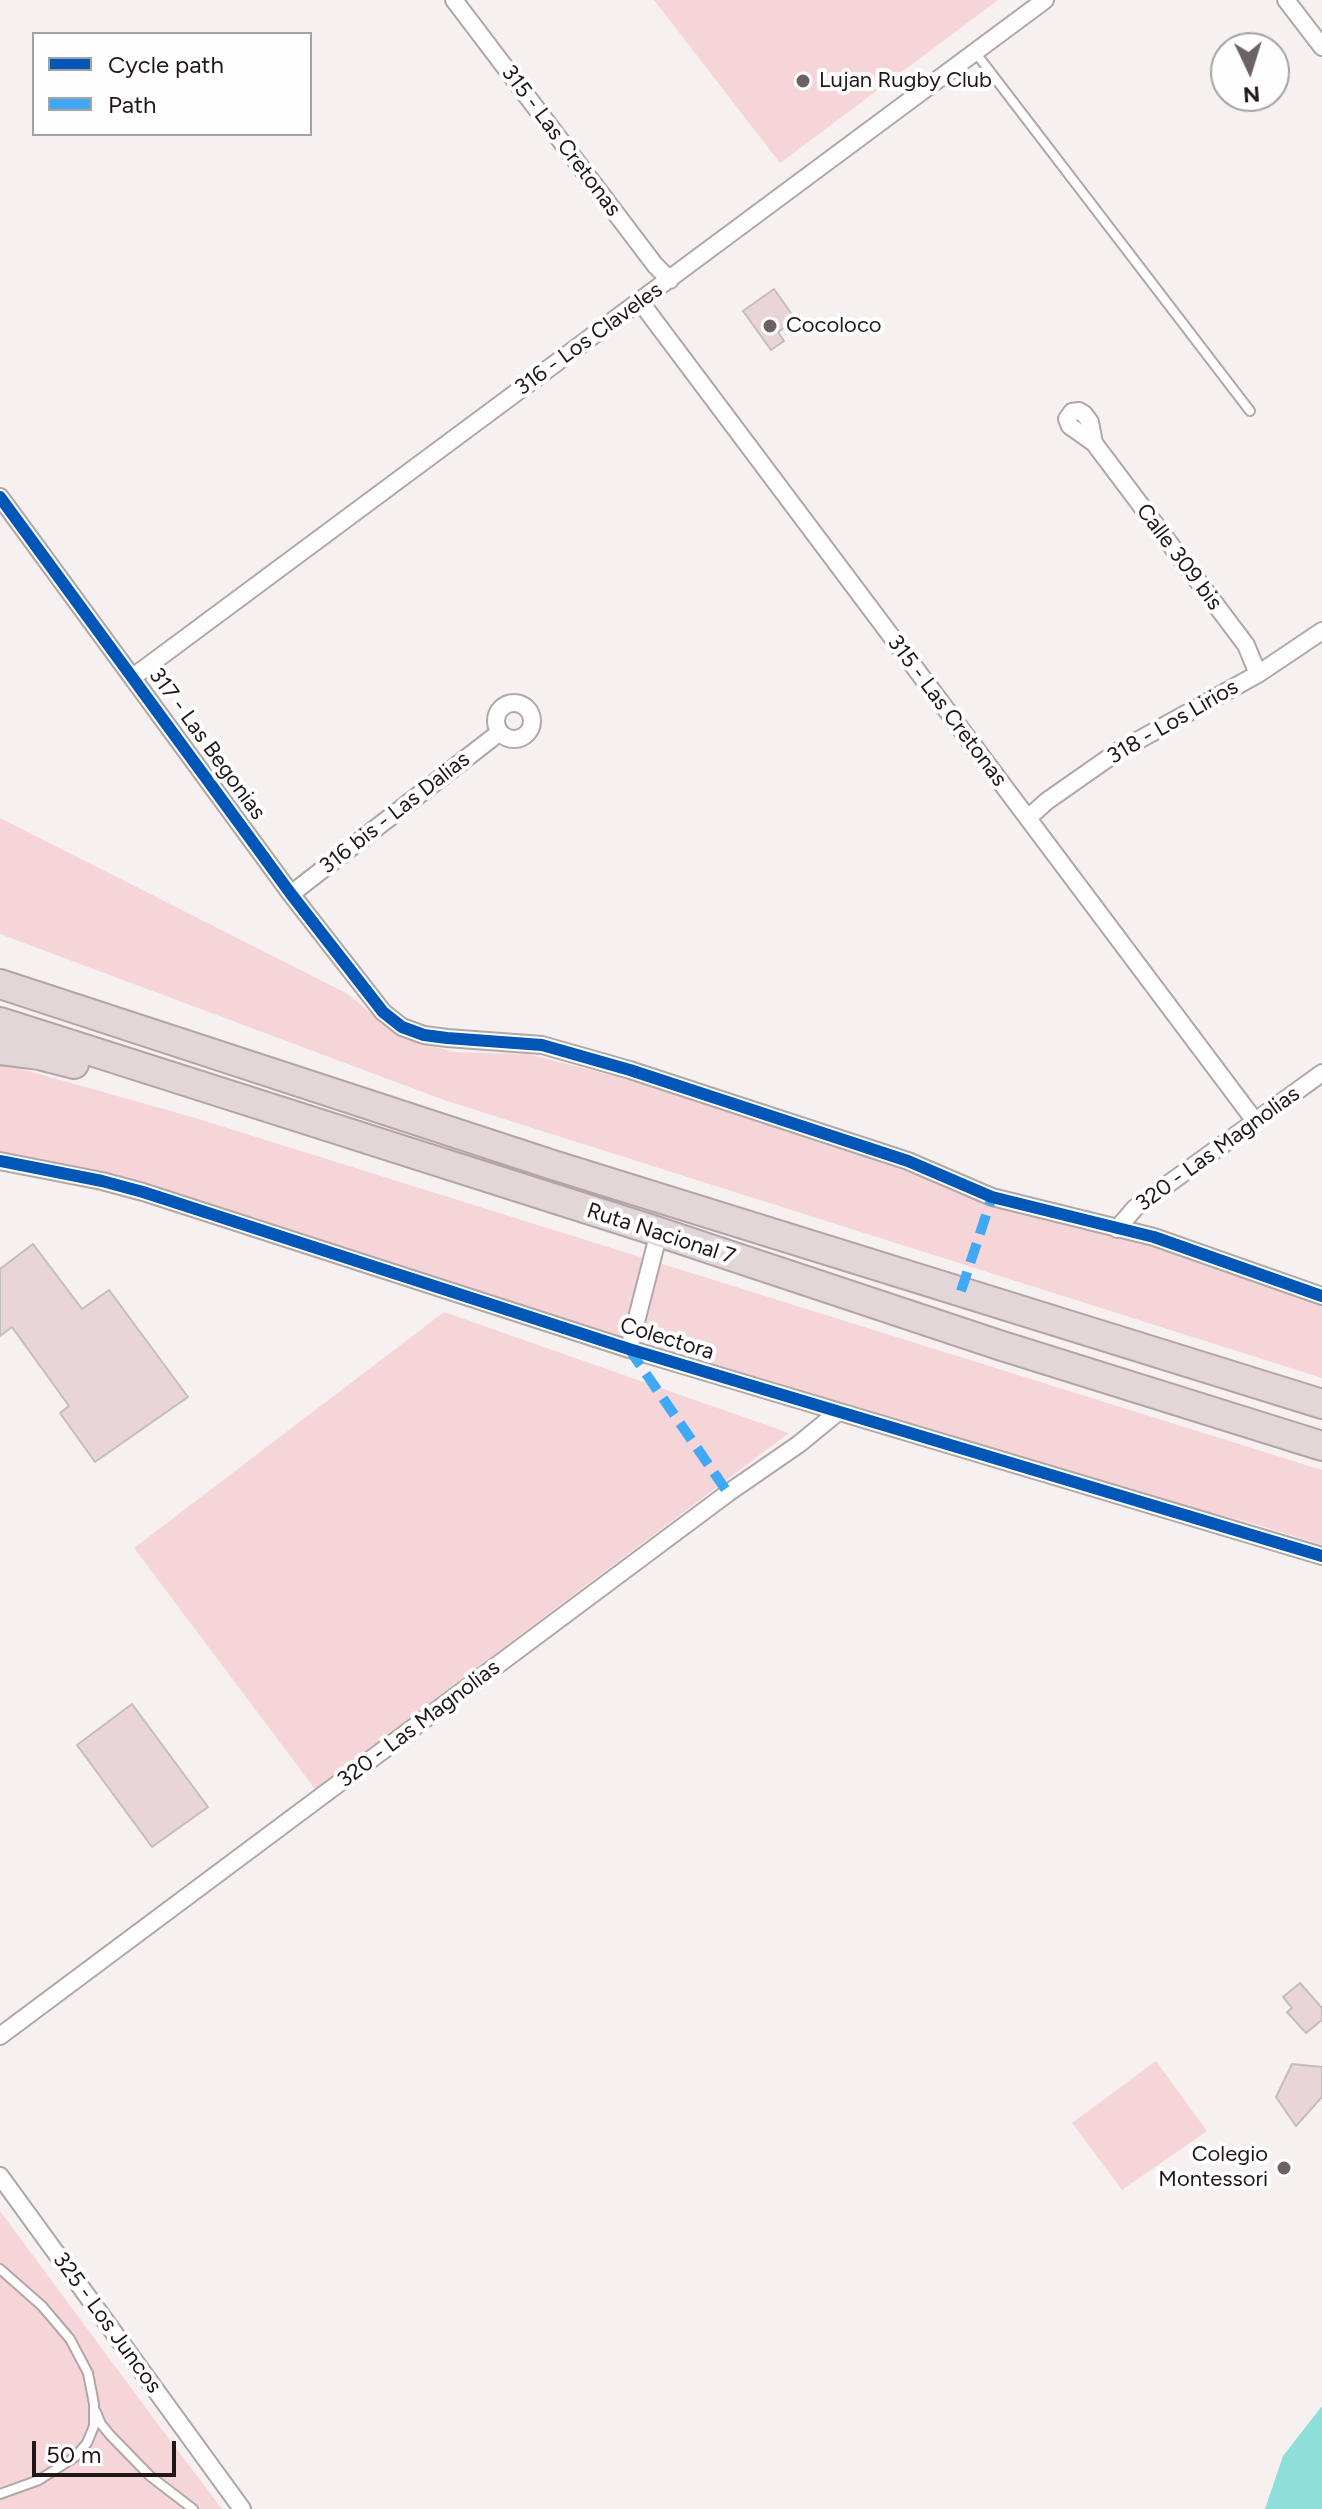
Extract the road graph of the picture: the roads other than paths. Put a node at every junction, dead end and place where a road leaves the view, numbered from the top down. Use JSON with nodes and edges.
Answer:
{"nodes":[{"id":1,"x":454,"y":0,"type":"edge"},
{"id":2,"x":1045,"y":0,"type":"edge"},
{"id":3,"x":1286,"y":0,"type":"edge"},
{"id":4,"x":1322,"y":47,"type":"edge"},
{"id":5,"x":975,"y":52,"type":"junction"},
{"id":6,"x":670,"y":280,"type":"junction"},
{"id":7,"x":639,"y":300,"type":"junction"},
{"id":8,"x":1250,"y":411,"type":"dead end"},
{"id":9,"x":1094,"y":443,"type":"dead end"},
{"id":10,"x":0,"y":497,"type":"edge"},
{"id":11,"x":1322,"y":631,"type":"edge"},
{"id":12,"x":1258,"y":674,"type":"junction"},
{"id":13,"x":133,"y":677,"type":"junction"},
{"id":14,"x":500,"y":732,"type":"dead end"},
{"id":15,"x":1028,"y":818,"type":"junction"},
{"id":16,"x":291,"y":894,"type":"junction"},
{"id":17,"x":0,"y":965,"type":"edge"},
{"id":18,"x":0,"y":984,"type":"edge"},
{"id":19,"x":0,"y":1022,"type":"edge"},
{"id":20,"x":143,"y":1031,"type":"junction"},
{"id":21,"x":0,"y":1050,"type":"edge"},
{"id":22,"x":1322,"y":1073,"type":"edge"},
{"id":23,"x":197,"y":1085,"type":"junction"},
{"id":24,"x":1255,"y":1121,"type":"junction"},
{"id":25,"x":0,"y":1161,"type":"edge"},
{"id":26,"x":1117,"y":1229,"type":"junction"},
{"id":27,"x":659,"y":1232,"type":"junction"},
{"id":28,"x":1322,"y":1296,"type":"edge"},
{"id":29,"x":629,"y":1349,"type":"junction"},
{"id":30,"x":1322,"y":1404,"type":"edge"},
{"id":31,"x":838,"y":1412,"type":"junction"},
{"id":32,"x":1322,"y":1446,"type":"edge"},
{"id":33,"x":1322,"y":1556,"type":"edge"},
{"id":34,"x":0,"y":2036,"type":"edge"},
{"id":35,"x":0,"y":2176,"type":"edge"},
{"id":36,"x":0,"y":2269,"type":"edge"},
{"id":37,"x":94,"y":2404,"type":"junction"},
{"id":38,"x":113,"y":2438,"type":"junction"},
{"id":39,"x":87,"y":2443,"type":"junction"},
{"id":40,"x":0,"y":2494,"type":"edge"},
{"id":41,"x":193,"y":2509,"type":"edge"},
{"id":42,"x":242,"y":2509,"type":"edge"}],
"edges":[{"from":1,"to":6,"type":"street","name":"315 - Las Cretonas"},
{"from":2,"to":5,"type":"street","name":"316 - Los Claveles"},
{"from":3,"to":4,"type":"street"},
{"from":5,"to":6,"type":"street","name":"316 - Los Claveles"},
{"from":5,"to":8,"type":"lane"},
{"from":6,"to":7,"type":"street","name":"316 - Los Claveles"},
{"from":7,"to":13,"type":"street","name":"316 - Los Claveles"},
{"from":7,"to":15,"type":"street","name":"315 - Las Cretonas"},
{"from":9,"to":12,"type":"street","name":"Calle 309 bis"},
{"from":10,"to":13,"type":"street","name":"317 - Las Begonias"},
{"from":11,"to":12,"type":"street","name":"318 - Los Lirios"},
{"from":12,"to":15,"type":"street","name":"318 - Los Lirios"},
{"from":13,"to":16,"type":"street","name":"317 - Las Begonias"},
{"from":14,"to":16,"type":"street","name":"316 bis - Las Dalias"},
{"from":15,"to":24,"type":"street","name":"315 - Las Cretonas"},
{"from":16,"to":26,"type":"street","name":"317 - Las Begonias"},
{"from":17,"to":20,"type":"highway"},
{"from":18,"to":20,"type":"highway","name":"Ruta Nacional 7"},
{"from":19,"to":23,"type":"highway","name":"Ruta Nacional 7"},
{"from":20,"to":30,"type":"highway","name":"Ruta Nacional 7"},
{"from":21,"to":23,"type":"highway"},
{"from":22,"to":24,"type":"street","name":"320 - Las Magnolias"},
{"from":23,"to":27,"type":"highway","name":"Ruta Nacional 7"},
{"from":24,"to":26,"type":"street","name":"320 - Las Magnolias"},
{"from":25,"to":29,"type":"street","name":"Colectora"},
{"from":26,"to":28,"type":"street"},
{"from":27,"to":29,"type":"street","name":"Colectora"},
{"from":27,"to":32,"type":"highway","name":"Ruta Nacional 7"},
{"from":29,"to":31,"type":"street","name":"Colectora"},
{"from":31,"to":33,"type":"street","name":"Colectora"},
{"from":31,"to":34,"type":"street","name":"320 - Las Magnolias"},
{"from":35,"to":42,"type":"street","name":"325 - Los Juncos"},
{"from":36,"to":37,"type":"lane"},
{"from":37,"to":38,"type":"lane"},
{"from":37,"to":39,"type":"lane"},
{"from":38,"to":39,"type":"lane"},
{"from":38,"to":41,"type":"lane"},
{"from":39,"to":40,"type":"lane"}]}
